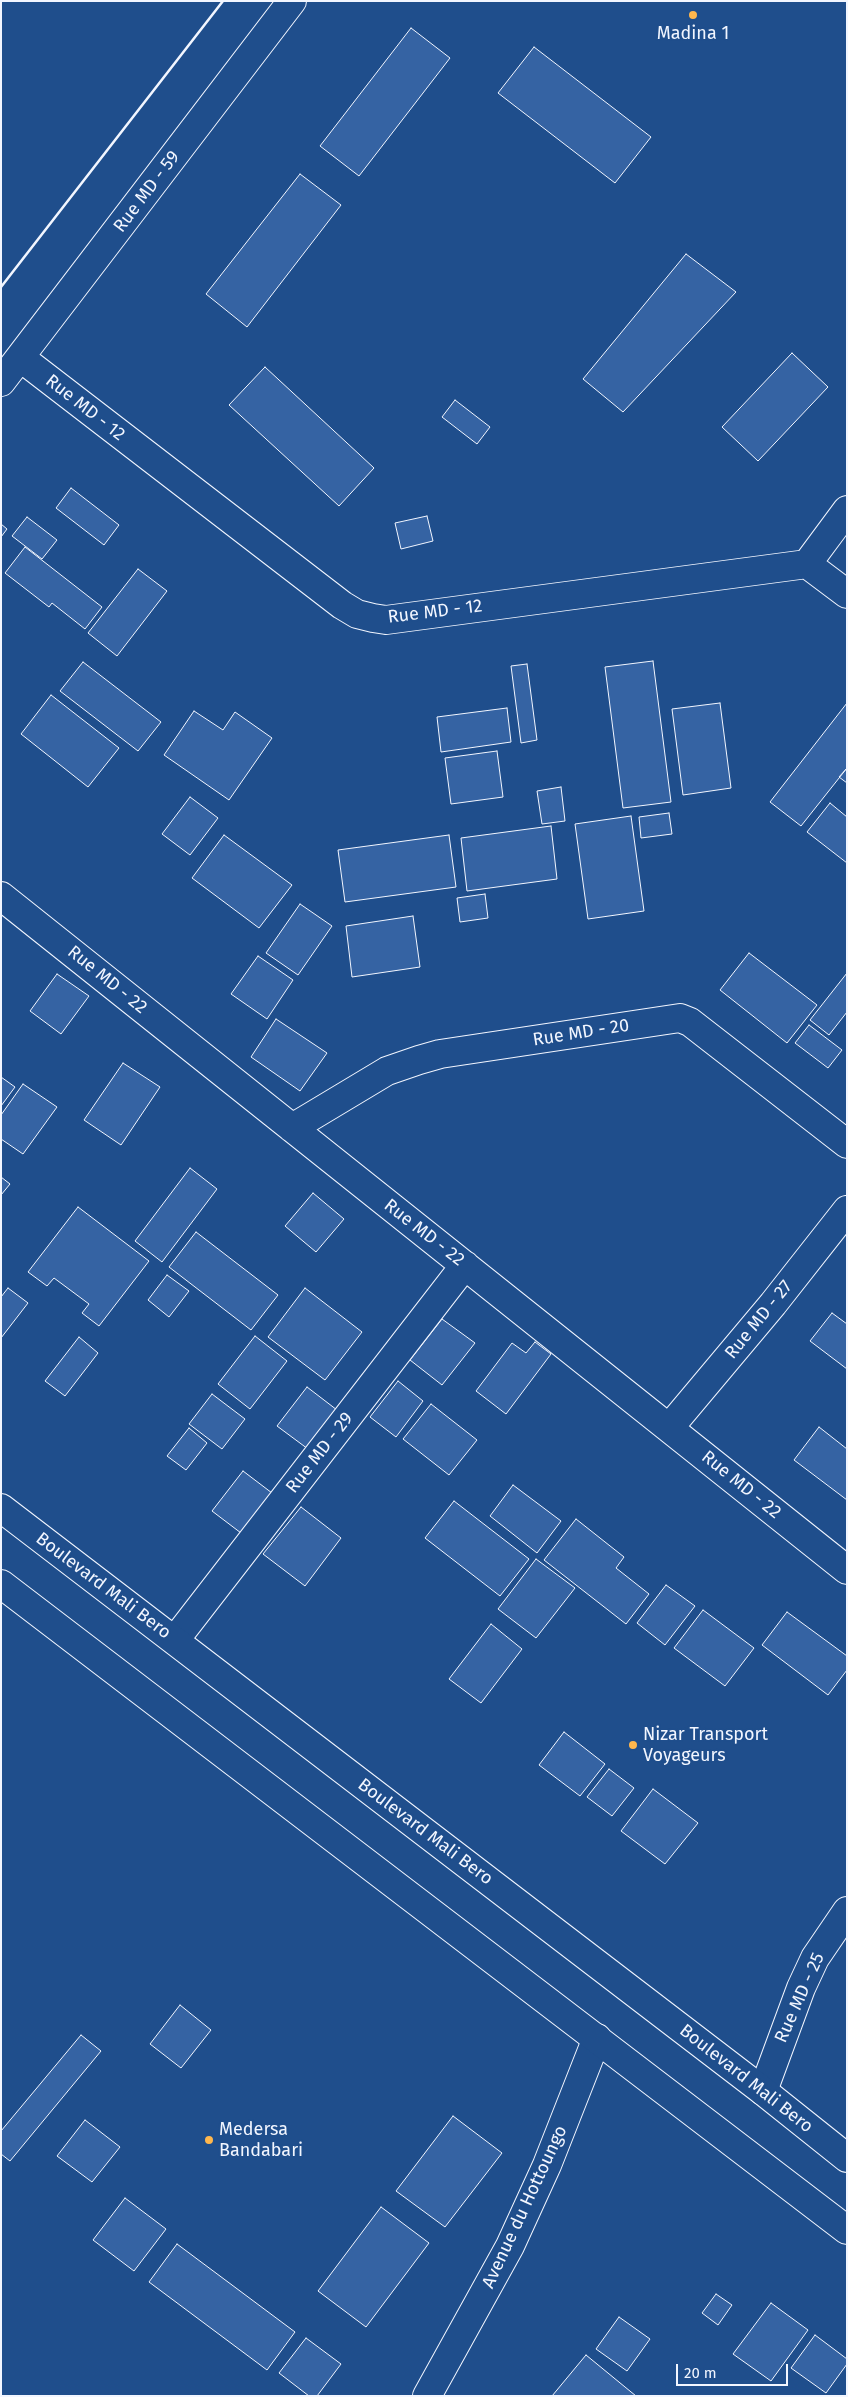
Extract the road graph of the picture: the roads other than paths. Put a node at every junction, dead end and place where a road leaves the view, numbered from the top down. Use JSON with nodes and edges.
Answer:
{"nodes":[{"id":1,"x":292,"y":1,"type":"edge"},
{"id":2,"x":20,"y":358,"type":"junction"},
{"id":3,"x":1,"y":382,"type":"edge"},
{"id":4,"x":847,"y":510,"type":"edge"},
{"id":5,"x":807,"y":564,"type":"junction"},
{"id":6,"x":847,"y":594,"type":"edge"},
{"id":7,"x":1,"y":896,"type":"edge"},
{"id":8,"x":292,"y":1128,"type":"junction"},
{"id":9,"x":847,"y":1144,"type":"edge"},
{"id":10,"x":847,"y":1210,"type":"edge"},
{"id":11,"x":465,"y":1265,"type":"junction"},
{"id":12,"x":669,"y":1428,"type":"junction"},
{"id":13,"x":1,"y":1508,"type":"edge"},
{"id":14,"x":847,"y":1570,"type":"edge"},
{"id":15,"x":1,"y":1584,"type":"edge"},
{"id":16,"x":175,"y":1640,"type":"junction"},
{"id":17,"x":847,"y":1911,"type":"edge"},
{"id":18,"x":597,"y":2038,"type":"junction"},
{"id":19,"x":763,"y":2091,"type":"junction"},
{"id":20,"x":847,"y":2158,"type":"edge"},
{"id":21,"x":847,"y":2230,"type":"edge"},
{"id":22,"x":427,"y":2396,"type":"edge"}],
"edges":[{"from":1,"to":2,"type":"street","name":"Rue MD - 59"},
{"from":2,"to":3,"type":"street","name":"Rue MD - 59"},
{"from":2,"to":5,"type":"street","name":"Rue MD - 12"},
{"from":4,"to":5,"type":"street"},
{"from":5,"to":6,"type":"street"},
{"from":7,"to":8,"type":"street","name":"Rue MD - 22"},
{"from":8,"to":9,"type":"street","name":"Rue MD - 20"},
{"from":8,"to":11,"type":"street","name":"Rue MD - 22"},
{"from":10,"to":12,"type":"street","name":"Rue MD - 27"},
{"from":11,"to":12,"type":"street","name":"Rue MD - 22"},
{"from":11,"to":16,"type":"street","name":"Rue MD - 29"},
{"from":12,"to":14,"type":"street","name":"Rue MD - 22"},
{"from":13,"to":16,"type":"street","name":"Boulevard Mali Bero"},
{"from":15,"to":18,"type":"street"},
{"from":16,"to":19,"type":"street","name":"Boulevard Mali Bero"},
{"from":17,"to":19,"type":"street","name":"Rue MD - 25"},
{"from":18,"to":21,"type":"street"},
{"from":18,"to":22,"type":"street","name":"Avenue du Hottoungo"},
{"from":19,"to":20,"type":"street","name":"Boulevard Mali Bero"}]}
